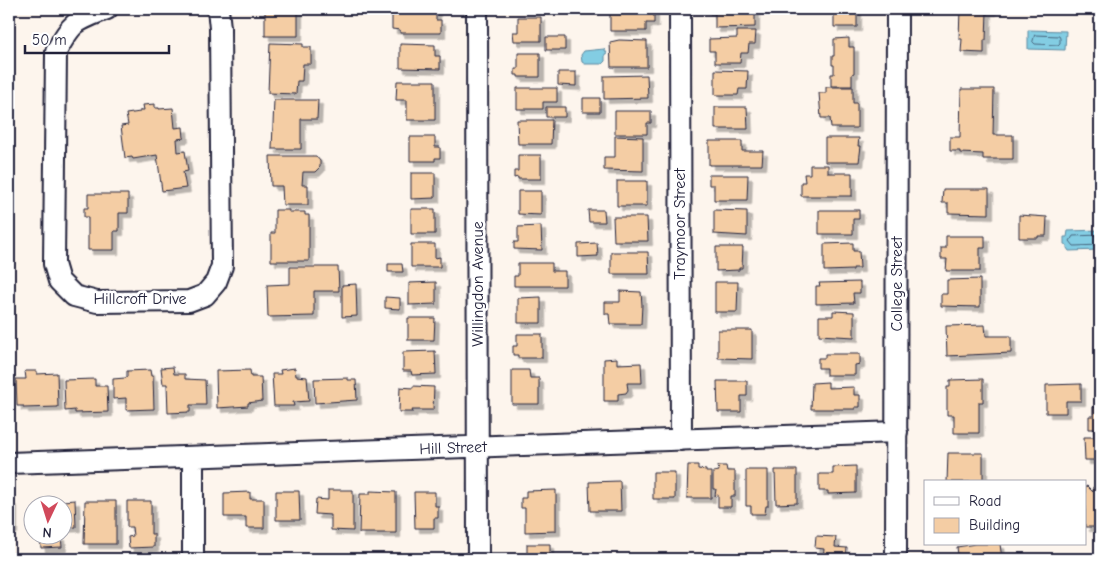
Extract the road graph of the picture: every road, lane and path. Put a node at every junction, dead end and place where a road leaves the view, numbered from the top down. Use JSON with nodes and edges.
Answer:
{"nodes":[{"id":1,"x":107,"y":9,"type":"edge"},
{"id":2,"x":218,"y":9,"type":"edge"},
{"id":3,"x":478,"y":9,"type":"edge"},
{"id":4,"x":680,"y":9,"type":"edge"},
{"id":5,"x":897,"y":9,"type":"edge"},
{"id":6,"x":897,"y":432,"type":"junction"},
{"id":7,"x":681,"y":440,"type":"junction"},
{"id":8,"x":478,"y":448,"type":"junction"},
{"id":9,"x":193,"y":458,"type":"junction"},
{"id":10,"x":9,"y":463,"type":"edge"},
{"id":11,"x":193,"y":559,"type":"edge"},
{"id":12,"x":478,"y":559,"type":"edge"},
{"id":13,"x":896,"y":559,"type":"edge"}],
"edges":[{"from":1,"to":2,"type":"street","name":"Hillcroft Drive"},
{"from":3,"to":8,"type":"street","name":"Willingdon Avenue"},
{"from":4,"to":7,"type":"street","name":"Traymoor Street"},
{"from":5,"to":6,"type":"street","name":"College Street"},
{"from":6,"to":7,"type":"street","name":"Hill Street"},
{"from":6,"to":13,"type":"street","name":"College Street"},
{"from":7,"to":8,"type":"street","name":"Hill Street"},
{"from":8,"to":9,"type":"street","name":"Hill Street"},
{"from":8,"to":12,"type":"street","name":"Willingdon Avenue"},
{"from":9,"to":10,"type":"street","name":"Hill Street"},
{"from":9,"to":11,"type":"street"}]}
